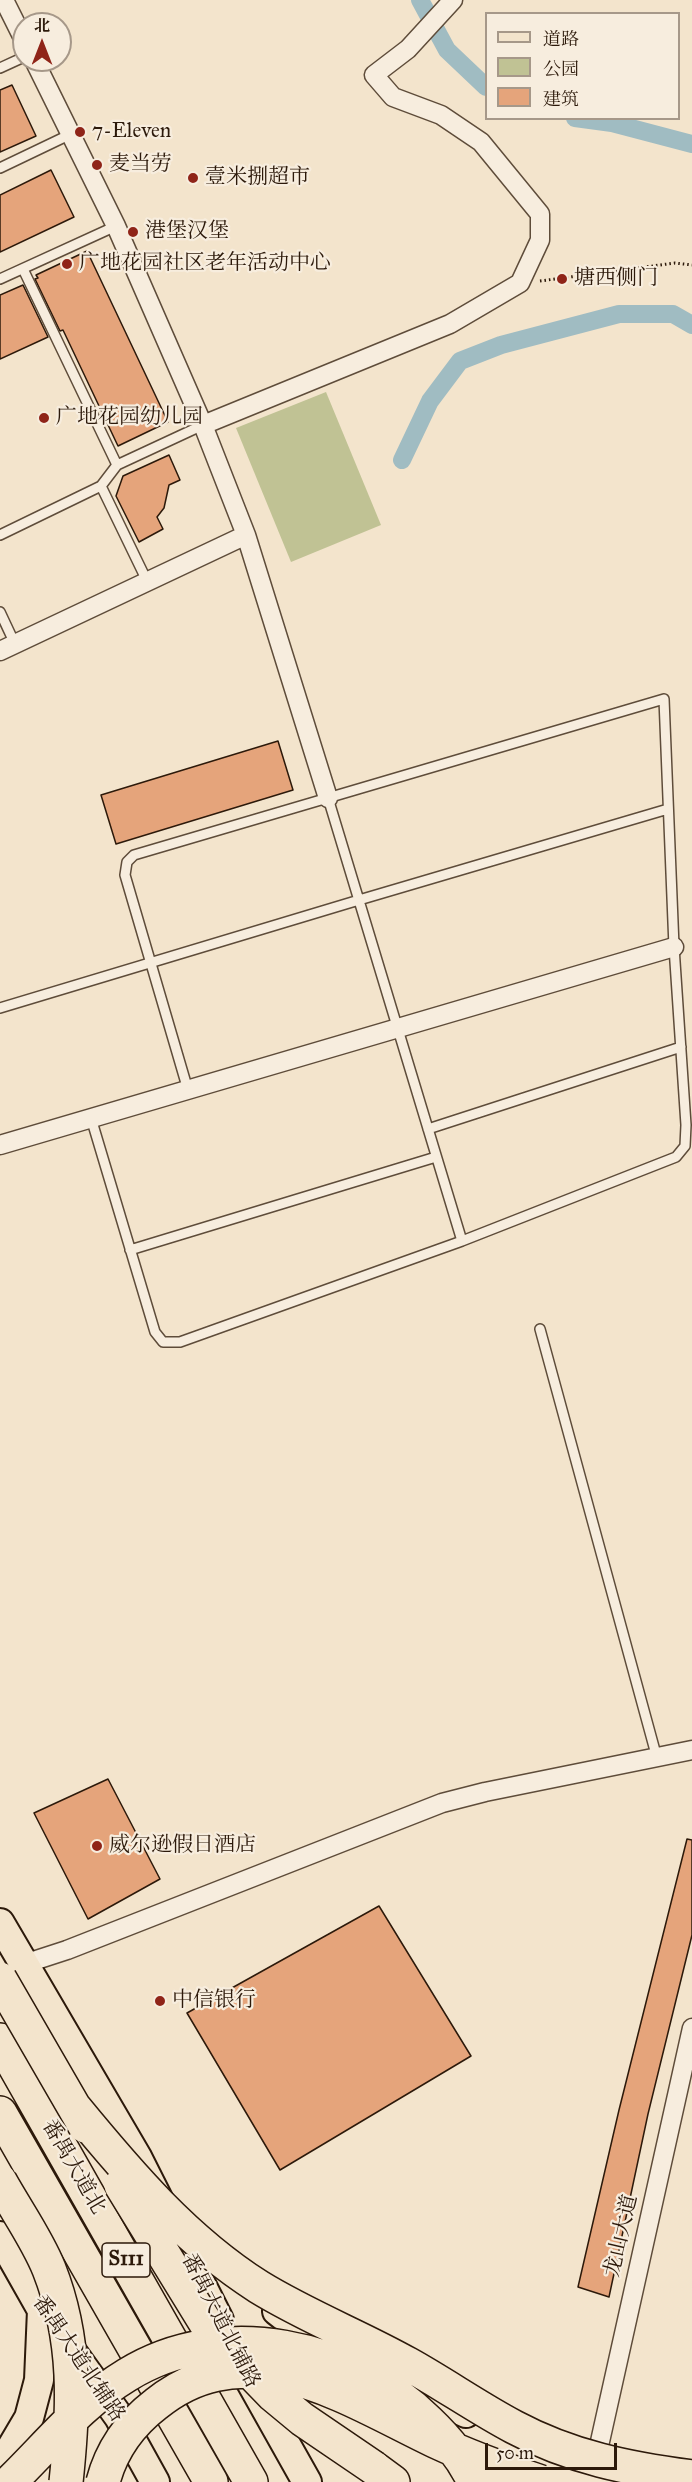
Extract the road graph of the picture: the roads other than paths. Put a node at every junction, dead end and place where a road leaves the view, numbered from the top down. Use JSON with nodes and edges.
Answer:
{"nodes":[{"id":1,"x":4,"y":0,"type":"edge"},
{"id":2,"x":453,"y":0,"type":"edge"},
{"id":3,"x":12,"y":16,"type":"edge"},
{"id":4,"x":40,"y":72,"type":"edge"},
{"id":5,"x":71,"y":134,"type":"junction"},
{"id":6,"x":0,"y":168,"type":"edge"},
{"id":7,"x":116,"y":226,"type":"junction"},
{"id":8,"x":23,"y":269,"type":"junction"},
{"id":9,"x":0,"y":279,"type":"edge"},
{"id":10,"x":204,"y":424,"type":"junction"},
{"id":11,"x":117,"y":465,"type":"junction"},
{"id":12,"x":101,"y":486,"type":"junction"},
{"id":13,"x":0,"y":535,"type":"edge"},
{"id":14,"x":246,"y":535,"type":"junction"},
{"id":15,"x":147,"y":581,"type":"junction"},
{"id":16,"x":0,"y":612,"type":"edge"},
{"id":17,"x":7,"y":647,"type":"edge"},
{"id":18,"x":328,"y":798,"type":"junction"},
{"id":19,"x":668,"y":809,"type":"junction"},
{"id":20,"x":359,"y":900,"type":"junction"},
{"id":21,"x":674,"y":947,"type":"junction"},
{"id":22,"x":151,"y":963,"type":"junction"},
{"id":23,"x":0,"y":1008,"type":"edge"},
{"id":24,"x":398,"y":1028,"type":"junction"},
{"id":25,"x":681,"y":1047,"type":"junction"},
{"id":26,"x":188,"y":1090,"type":"junction"},
{"id":27,"x":91,"y":1118,"type":"junction"},
{"id":28,"x":428,"y":1129,"type":"junction"},
{"id":29,"x":1,"y":1141,"type":"edge"},
{"id":30,"x":436,"y":1156,"type":"junction"},
{"id":31,"x":462,"y":1241,"type":"junction"},
{"id":32,"x":130,"y":1250,"type":"junction"},
{"id":33,"x":540,"y":1329,"type":"dead end"},
{"id":34,"x":692,"y":1750,"type":"edge"},
{"id":35,"x":657,"y":1758,"type":"junction"},
{"id":36,"x":0,"y":1923,"type":"edge"},
{"id":37,"x":12,"y":1971,"type":"edge"},
{"id":38,"x":692,"y":2028,"type":"edge"},
{"id":39,"x":0,"y":2040,"type":"edge"},
{"id":40,"x":74,"y":2108,"type":"junction"},
{"id":41,"x":0,"y":2113,"type":"edge"},
{"id":42,"x":137,"y":2157,"type":"junction"},
{"id":43,"x":0,"y":2181,"type":"edge"},
{"id":44,"x":0,"y":2236,"type":"edge"},
{"id":45,"x":42,"y":2310,"type":"junction"},
{"id":46,"x":597,"y":2455,"type":"junction"},
{"id":47,"x":0,"y":2467,"type":"edge"},
{"id":48,"x":692,"y":2475,"type":"edge"},
{"id":49,"x":10,"y":2482,"type":"edge"},
{"id":50,"x":66,"y":2482,"type":"edge"},
{"id":51,"x":103,"y":2482,"type":"edge"},
{"id":52,"x":155,"y":2482,"type":"edge"},
{"id":53,"x":211,"y":2482,"type":"edge"},
{"id":54,"x":251,"y":2482,"type":"edge"},
{"id":55,"x":308,"y":2482,"type":"edge"},
{"id":56,"x":393,"y":2482,"type":"edge"},
{"id":57,"x":474,"y":2482,"type":"edge"},
{"id":58,"x":541,"y":2482,"type":"edge"}],
"edges":[{"from":1,"to":3,"type":"street"},
{"from":2,"to":10,"type":"street"},
{"from":4,"to":5,"type":"street"},
{"from":5,"to":6,"type":"lane"},
{"from":5,"to":7,"type":"street"},
{"from":7,"to":8,"type":"lane"},
{"from":7,"to":10,"type":"street"},
{"from":8,"to":9,"type":"lane"},
{"from":8,"to":11,"type":"lane"},
{"from":10,"to":11,"type":"lane"},
{"from":10,"to":14,"type":"street"},
{"from":11,"to":12,"type":"lane"},
{"from":12,"to":13,"type":"lane"},
{"from":12,"to":15,"type":"lane"},
{"from":14,"to":15,"type":"street"},
{"from":14,"to":18,"type":"street"},
{"from":15,"to":17,"type":"street"},
{"from":16,"to":17,"type":"lane"},
{"from":18,"to":19,"type":"lane"},
{"from":18,"to":20,"type":"lane"},
{"from":18,"to":22,"type":"lane"},
{"from":19,"to":20,"type":"lane"},
{"from":19,"to":21,"type":"lane"},
{"from":20,"to":22,"type":"lane"},
{"from":20,"to":24,"type":"lane"},
{"from":21,"to":24,"type":"street"},
{"from":21,"to":25,"type":"lane"},
{"from":22,"to":23,"type":"lane"},
{"from":22,"to":26,"type":"lane"},
{"from":24,"to":26,"type":"street"},
{"from":24,"to":28,"type":"lane"},
{"from":25,"to":28,"type":"lane"},
{"from":25,"to":31,"type":"lane"},
{"from":26,"to":27,"type":"street"},
{"from":27,"to":29,"type":"street"},
{"from":27,"to":32,"type":"lane"},
{"from":28,"to":30,"type":"lane"},
{"from":30,"to":31,"type":"lane"},
{"from":30,"to":32,"type":"lane"},
{"from":31,"to":32,"type":"lane"},
{"from":33,"to":35,"type":"lane"},
{"from":34,"to":35,"type":"street"},
{"from":35,"to":37,"type":"street"},
{"from":36,"to":37,"type":"main road"},
{"from":37,"to":40,"type":"highway","bridge":true},
{"from":37,"to":42,"type":"main road"},
{"from":38,"to":46,"type":"street","name":"龙山大道"},
{"from":39,"to":54,"type":"highway","name":"番禺大道北","number":"S111","bridge":true},
{"from":40,"to":48,"type":"highway","bridge":true},
{"from":40,"to":56,"type":"highway","bridge":true},
{"from":41,"to":53,"type":"highway","name":"番禺大道北","number":"S111","bridge":true},
{"from":42,"to":46,"type":"main road"},
{"from":42,"to":55,"type":"main road","name":"番禺大道北铺路"},
{"from":43,"to":50,"type":"highway","bridge":true},
{"from":44,"to":45,"type":"main road","name":"番禺大道北辅路"},
{"from":45,"to":47,"type":"main road"},
{"from":45,"to":52,"type":"main road","name":"番禺大道北辅路"},
{"from":46,"to":48,"type":"main road"},
{"from":49,"to":57,"type":"highway","bridge":true},
{"from":51,"to":58,"type":"highway","bridge":true}]}
